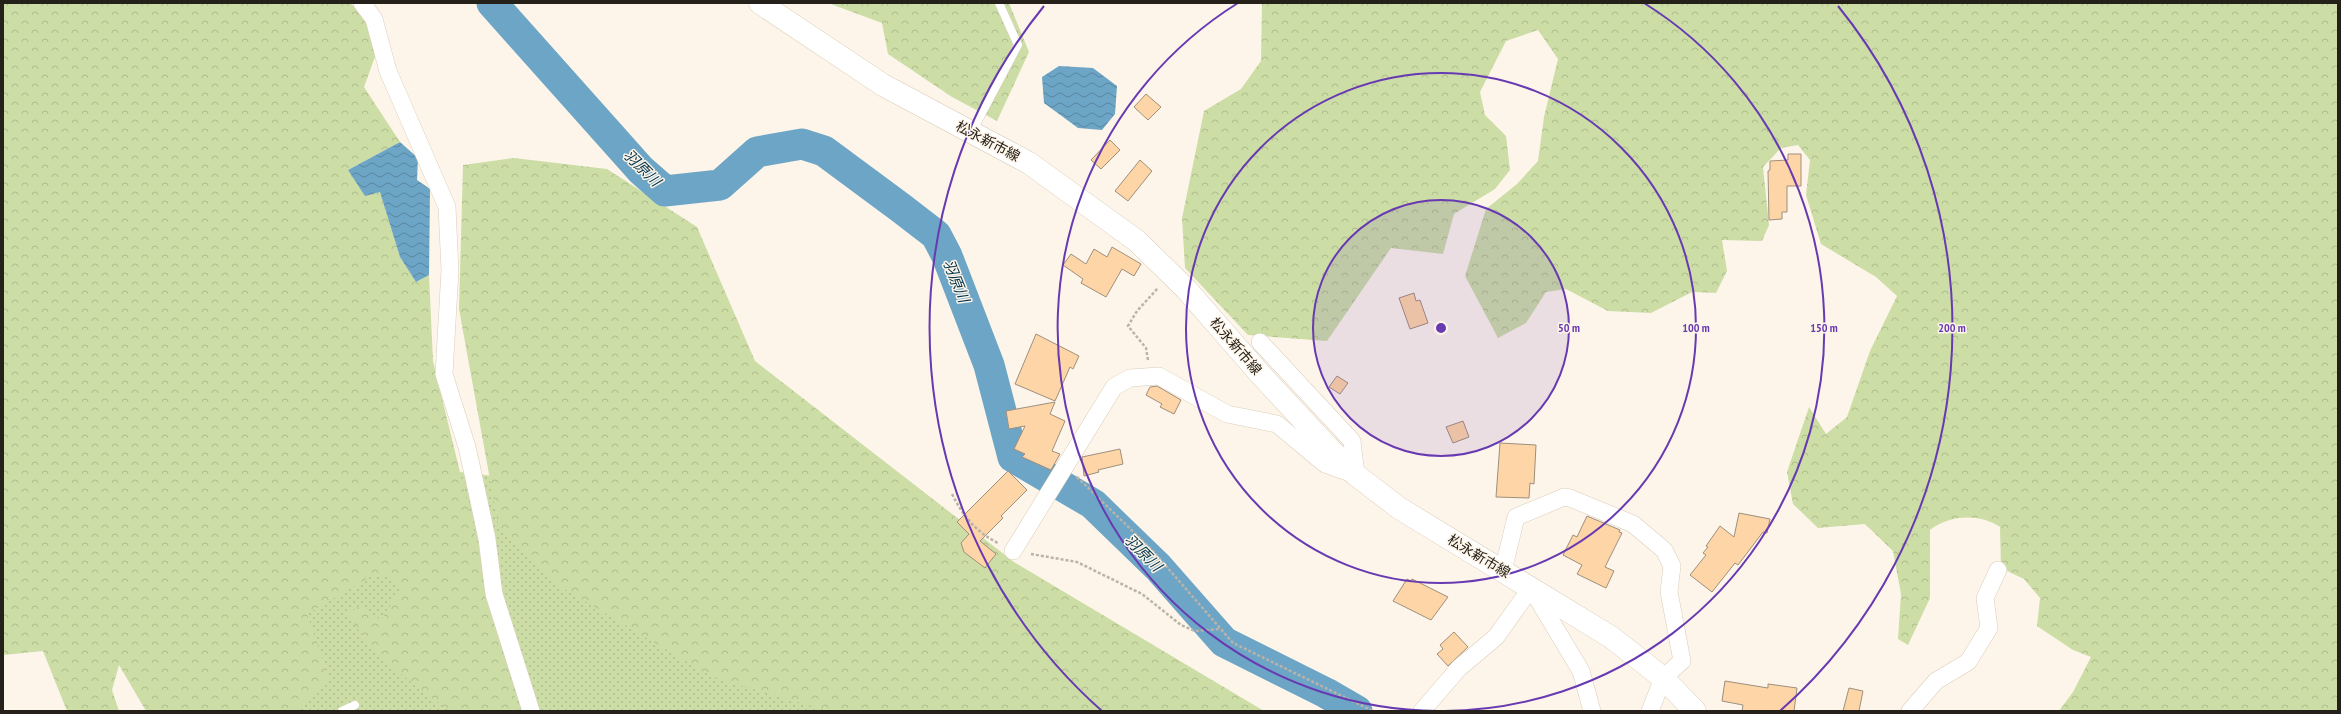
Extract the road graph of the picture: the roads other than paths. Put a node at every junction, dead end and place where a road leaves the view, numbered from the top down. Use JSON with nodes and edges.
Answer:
{"nodes":[{"id":1,"x":362,"y":3,"type":"edge"},
{"id":2,"x":999,"y":3,"type":"edge"},
{"id":3,"x":759,"y":4,"type":"edge"},
{"id":4,"x":972,"y":133,"type":"junction"},
{"id":5,"x":1260,"y":342,"type":"dead end"},
{"id":6,"x":1356,"y":475,"type":"junction"},
{"id":7,"x":1013,"y":551,"type":"road end"},
{"id":8,"x":1998,"y":570,"type":"dead end"},
{"id":9,"x":1503,"y":571,"type":"junction"},
{"id":10,"x":1531,"y":588,"type":"junction"},
{"id":11,"x":1663,"y":678,"type":"junction"},
{"id":12,"x":355,"y":705,"type":"dead end"},
{"id":13,"x":342,"y":711,"type":"edge"},
{"id":14,"x":531,"y":711,"type":"edge"},
{"id":15,"x":1422,"y":711,"type":"edge"},
{"id":16,"x":1592,"y":711,"type":"edge"},
{"id":17,"x":1650,"y":711,"type":"edge"},
{"id":18,"x":1694,"y":711,"type":"edge"},
{"id":19,"x":1910,"y":711,"type":"edge"}],
"edges":[{"from":1,"to":14,"type":"street"},
{"from":2,"to":4,"type":"lane"},
{"from":3,"to":4,"type":"main road","name":"松永新市線"},
{"from":4,"to":6,"type":"main road","name":"松永新市線"},
{"from":5,"to":6,"type":"street"},
{"from":6,"to":7,"type":"street"},
{"from":6,"to":9,"type":"main road","name":"松永新市線"},
{"from":8,"to":19,"type":"street"},
{"from":9,"to":10,"type":"main road","name":"松永新市線"},
{"from":9,"to":11,"type":"street"},
{"from":10,"to":11,"type":"main road","name":"松永新市線"},
{"from":10,"to":15,"type":"street"},
{"from":10,"to":16,"type":"street"},
{"from":11,"to":17,"type":"street"},
{"from":11,"to":18,"type":"main road","name":"松永新市線"},
{"from":12,"to":13,"type":"lane"}]}
